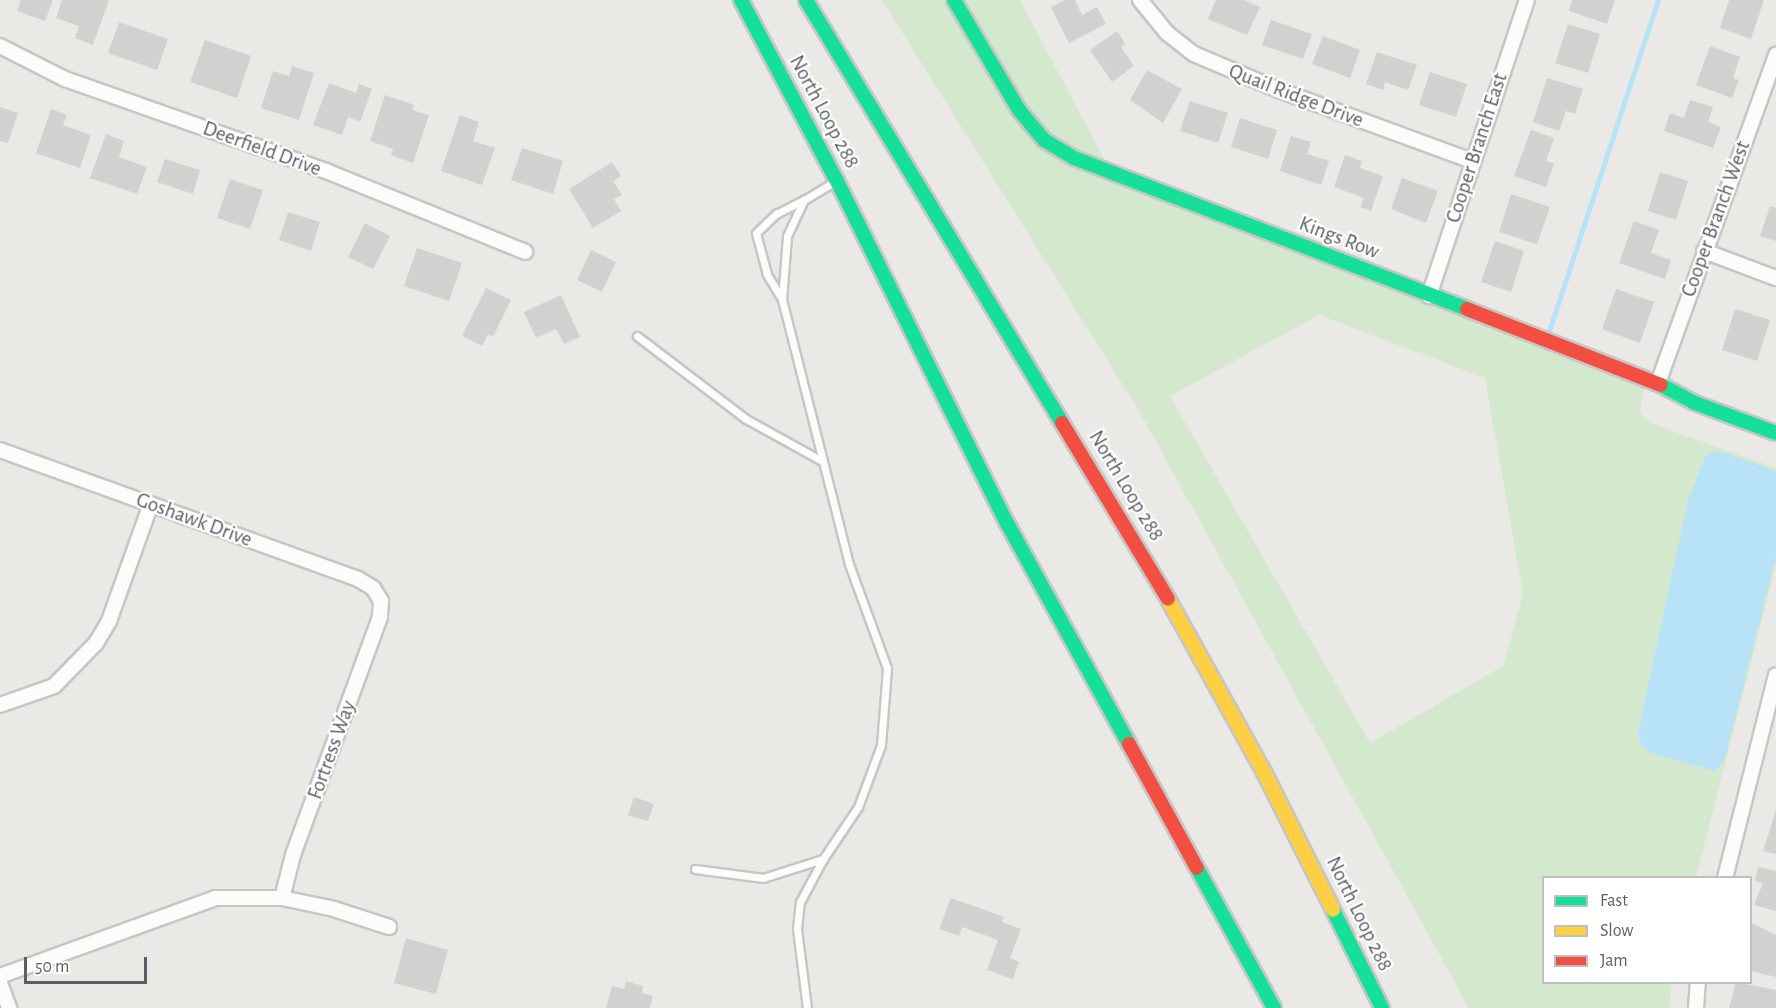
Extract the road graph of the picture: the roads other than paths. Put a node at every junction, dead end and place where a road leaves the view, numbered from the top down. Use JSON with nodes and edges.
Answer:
{"nodes":[{"id":1,"x":741,"y":0,"type":"edge"},
{"id":2,"x":806,"y":0,"type":"edge"},
{"id":3,"x":954,"y":0,"type":"edge"},
{"id":4,"x":1140,"y":0,"type":"edge"},
{"id":5,"x":1527,"y":0,"type":"edge"},
{"id":6,"x":0,"y":46,"type":"edge"},
{"id":7,"x":1776,"y":55,"type":"edge"},
{"id":8,"x":1472,"y":161,"type":"junction"},
{"id":9,"x":837,"y":181,"type":"junction"},
{"id":10,"x":804,"y":201,"type":"junction"},
{"id":11,"x":1704,"y":251,"type":"junction"},
{"id":12,"x":525,"y":252,"type":"dead end"},
{"id":13,"x":1776,"y":278,"type":"edge"},
{"id":14,"x":1429,"y":296,"type":"junction"},
{"id":15,"x":782,"y":300,"type":"junction"},
{"id":16,"x":637,"y":336,"type":"dead end"},
{"id":17,"x":1658,"y":383,"type":"junction"},
{"id":18,"x":1776,"y":433,"type":"edge"},
{"id":19,"x":0,"y":450,"type":"edge"},
{"id":20,"x":822,"y":461,"type":"junction"},
{"id":21,"x":151,"y":504,"type":"junction"},
{"id":22,"x":381,"y":601,"type":"joint"},
{"id":23,"x":1776,"y":675,"type":"edge"},
{"id":24,"x":0,"y":705,"type":"edge"},
{"id":25,"x":823,"y":859,"type":"junction"},
{"id":26,"x":695,"y":869,"type":"dead end"},
{"id":27,"x":1726,"y":876,"type":"edge"},
{"id":28,"x":282,"y":898,"type":"junction"},
{"id":29,"x":389,"y":927,"type":"dead end"},
{"id":30,"x":0,"y":976,"type":"edge"},
{"id":31,"x":0,"y":983,"type":"edge"},
{"id":32,"x":1698,"y":984,"type":"edge"},
{"id":33,"x":9,"y":1008,"type":"edge"},
{"id":34,"x":807,"y":1008,"type":"edge"},
{"id":35,"x":1274,"y":1008,"type":"edge"},
{"id":36,"x":1383,"y":1008,"type":"edge"},
{"id":37,"x":1696,"y":1008,"type":"edge"}],
"edges":[{"from":1,"to":9,"type":"main road","name":"North Loop 288"},
{"from":2,"to":36,"type":"main road","name":"North Loop 288"},
{"from":3,"to":14,"type":"main road","name":"Kings Row"},
{"from":4,"to":8,"type":"street","name":"Quail Ridge Drive"},
{"from":5,"to":8,"type":"street","name":"Cooper Branch East"},
{"from":6,"to":12,"type":"street","name":"Deerfield Drive"},
{"from":7,"to":11,"type":"street","name":"Cooper Branch West"},
{"from":8,"to":14,"type":"street","name":"Cooper Branch East"},
{"from":9,"to":10,"type":"lane"},
{"from":9,"to":35,"type":"main road","name":"North Loop 288"},
{"from":10,"to":15,"type":"lane"},
{"from":10,"to":15,"type":"lane"},
{"from":11,"to":13,"type":"street"},
{"from":11,"to":17,"type":"street","name":"Cooper Branch West"},
{"from":14,"to":17,"type":"main road","name":"Kings Row"},
{"from":15,"to":20,"type":"lane"},
{"from":16,"to":20,"type":"lane"},
{"from":17,"to":18,"type":"main road","name":"Kings Row"},
{"from":19,"to":21,"type":"street","name":"Goshawk Drive"},
{"from":20,"to":25,"type":"lane"},
{"from":21,"to":22,"type":"street","name":"Goshawk Drive"},
{"from":21,"to":24,"type":"street"},
{"from":22,"to":28,"type":"street","name":"Fortress Way"},
{"from":23,"to":27,"type":"street"},
{"from":25,"to":26,"type":"lane"},
{"from":25,"to":34,"type":"lane"},
{"from":28,"to":29,"type":"street"},
{"from":28,"to":30,"type":"street"},
{"from":31,"to":33,"type":"street"},
{"from":32,"to":37,"type":"street"}]}
